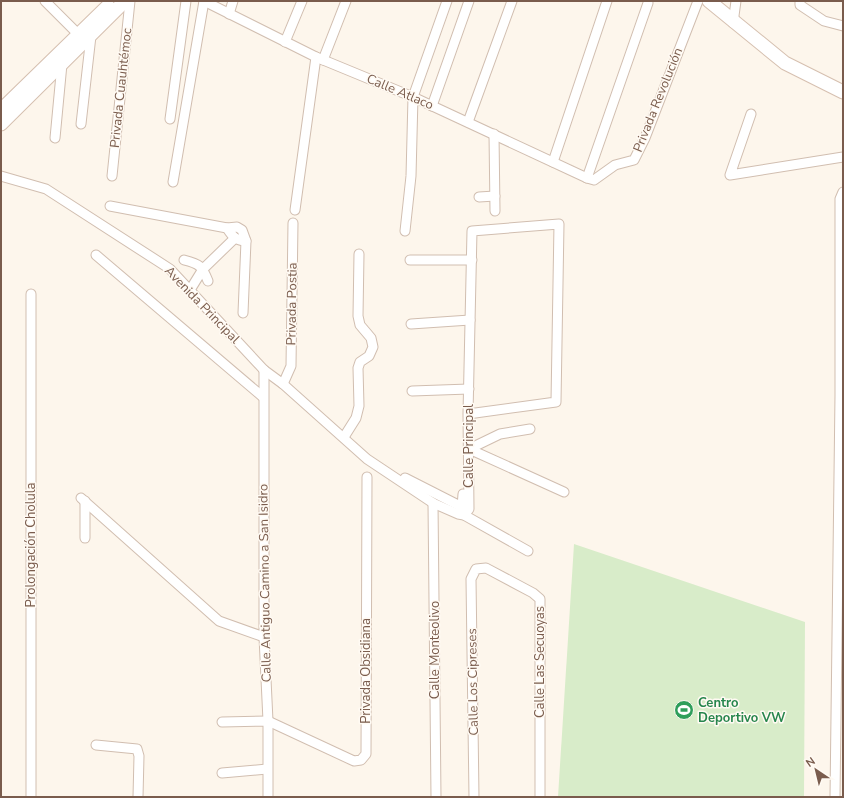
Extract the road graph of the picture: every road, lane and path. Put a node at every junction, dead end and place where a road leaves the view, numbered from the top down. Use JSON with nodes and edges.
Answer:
{"nodes":[{"id":1,"x":45,"y":1,"type":"edge"},
{"id":2,"x":114,"y":1,"type":"edge"},
{"id":3,"x":125,"y":1,"type":"edge"},
{"id":4,"x":130,"y":1,"type":"edge"},
{"id":5,"x":186,"y":1,"type":"edge"},
{"id":6,"x":204,"y":1,"type":"edge"},
{"id":7,"x":233,"y":1,"type":"edge"},
{"id":8,"x":302,"y":1,"type":"edge"},
{"id":9,"x":346,"y":1,"type":"edge"},
{"id":10,"x":447,"y":1,"type":"edge"},
{"id":11,"x":469,"y":1,"type":"edge"},
{"id":12,"x":512,"y":1,"type":"edge"},
{"id":13,"x":607,"y":1,"type":"edge"},
{"id":14,"x":698,"y":1,"type":"edge"},
{"id":15,"x":708,"y":1,"type":"edge"},
{"id":16,"x":736,"y":1,"type":"edge"},
{"id":17,"x":800,"y":1,"type":"edge"},
{"id":18,"x":648,"y":3,"type":"dead end"},
{"id":19,"x":228,"y":14,"type":"junction"},
{"id":20,"x":733,"y":23,"type":"junction"},
{"id":21,"x":843,"y":26,"type":"edge"},
{"id":22,"x":84,"y":35,"type":"junction"},
{"id":23,"x":285,"y":42,"type":"junction"},
{"id":24,"x":63,"y":58,"type":"junction"},
{"id":25,"x":320,"y":58,"type":"junction"},
{"id":26,"x":843,"y":92,"type":"edge"},
{"id":27,"x":412,"y":96,"type":"junction"},
{"id":28,"x":432,"y":106,"type":"junction"},
{"id":29,"x":1,"y":110,"type":"edge"},
{"id":30,"x":750,"y":114,"type":"dead end"},
{"id":31,"x":170,"y":119,"type":"dead end"},
{"id":32,"x":468,"y":122,"type":"junction"},
{"id":33,"x":1,"y":124,"type":"edge"},
{"id":34,"x":81,"y":124,"type":"dead end"},
{"id":35,"x":494,"y":134,"type":"junction"},
{"id":36,"x":55,"y":138,"type":"dead end"},
{"id":37,"x":843,"y":157,"type":"edge"},
{"id":38,"x":553,"y":162,"type":"junction"},
{"id":39,"x":1,"y":176,"type":"edge"},
{"id":40,"x":112,"y":176,"type":"dead end"},
{"id":41,"x":587,"y":178,"type":"junction"},
{"id":42,"x":598,"y":179,"type":"joint"},
{"id":43,"x":173,"y":182,"type":"dead end"},
{"id":44,"x":843,"y":192,"type":"edge"},
{"id":45,"x":495,"y":196,"type":"junction"},
{"id":46,"x":479,"y":197,"type":"dead end"},
{"id":47,"x":110,"y":206,"type":"dead end"},
{"id":48,"x":295,"y":210,"type":"dead end"},
{"id":49,"x":495,"y":211,"type":"dead end"},
{"id":50,"x":293,"y":223,"type":"dead end"},
{"id":51,"x":227,"y":228,"type":"junction"},
{"id":52,"x":405,"y":231,"type":"dead end"},
{"id":53,"x":235,"y":238,"type":"junction"},
{"id":54,"x":246,"y":241,"type":"junction"},
{"id":55,"x":359,"y":254,"type":"dead end"},
{"id":56,"x":96,"y":255,"type":"dead end"},
{"id":57,"x":184,"y":260,"type":"dead end"},
{"id":58,"x":410,"y":260,"type":"dead end"},
{"id":59,"x":472,"y":260,"type":"junction"},
{"id":60,"x":204,"y":275,"type":"junction"},
{"id":61,"x":190,"y":290,"type":"junction"},
{"id":62,"x":30,"y":294,"type":"dead end"},
{"id":63,"x":243,"y":313,"type":"dead end"},
{"id":64,"x":470,"y":320,"type":"junction"},
{"id":65,"x":411,"y":324,"type":"dead end"},
{"id":66,"x":264,"y":370,"type":"junction"},
{"id":67,"x":283,"y":384,"type":"junction"},
{"id":68,"x":467,"y":389,"type":"junction"},
{"id":69,"x":412,"y":391,"type":"dead end"},
{"id":70,"x":263,"y":397,"type":"junction"},
{"id":71,"x":468,"y":414,"type":"junction"},
{"id":72,"x":530,"y":430,"type":"dead end"},
{"id":73,"x":841,"y":431,"type":"edge"},
{"id":74,"x":344,"y":437,"type":"junction"},
{"id":75,"x":469,"y":449,"type":"junction"},
{"id":76,"x":480,"y":454,"type":"dead end"},
{"id":77,"x":368,"y":477,"type":"dead end"},
{"id":78,"x":405,"y":478,"type":"dead end"},
{"id":79,"x":564,"y":492,"type":"dead end"},
{"id":80,"x":433,"y":503,"type":"junction"},
{"id":81,"x":464,"y":515,"type":"junction"},
{"id":82,"x":85,"y":538,"type":"dead end"},
{"id":83,"x":528,"y":551,"type":"dead end"},
{"id":84,"x":476,"y":569,"type":"joint"},
{"id":85,"x":264,"y":637,"type":"junction"},
{"id":86,"x":268,"y":721,"type":"junction"},
{"id":87,"x":222,"y":722,"type":"dead end"},
{"id":88,"x":839,"y":732,"type":"edge"},
{"id":89,"x":96,"y":745,"type":"dead end"},
{"id":90,"x":267,"y":769,"type":"junction"},
{"id":91,"x":222,"y":773,"type":"dead end"},
{"id":92,"x":31,"y":797,"type":"edge"},
{"id":93,"x":138,"y":797,"type":"edge"},
{"id":94,"x":268,"y":797,"type":"edge"},
{"id":95,"x":436,"y":797,"type":"edge"},
{"id":96,"x":474,"y":797,"type":"edge"},
{"id":97,"x":540,"y":797,"type":"edge"},
{"id":98,"x":835,"y":797,"type":"edge"}],
"edges":[{"from":1,"to":22,"type":"street"},
{"from":2,"to":22,"type":"street"},
{"from":3,"to":22,"type":"street"},
{"from":4,"to":40,"type":"street","name":"Privada Cuauhtémoc"},
{"from":5,"to":31,"type":"street"},
{"from":6,"to":19,"type":"street","name":"Calle Atlaco"},
{"from":6,"to":43,"type":"street"},
{"from":7,"to":19,"type":"street"},
{"from":8,"to":23,"type":"street"},
{"from":9,"to":25,"type":"street"},
{"from":10,"to":27,"type":"street"},
{"from":11,"to":28,"type":"street"},
{"from":12,"to":32,"type":"street"},
{"from":13,"to":38,"type":"street"},
{"from":14,"to":42,"type":"street","name":"Privada Revolución"},
{"from":15,"to":20,"type":"street"},
{"from":16,"to":20,"type":"street"},
{"from":17,"to":21,"type":"street"},
{"from":18,"to":41,"type":"street"},
{"from":19,"to":23,"type":"street","name":"Calle Atlaco"},
{"from":20,"to":26,"type":"street"},
{"from":22,"to":24,"type":"street"},
{"from":22,"to":34,"type":"street"},
{"from":23,"to":25,"type":"street","name":"Calle Atlaco"},
{"from":24,"to":29,"type":"street"},
{"from":24,"to":33,"type":"street"},
{"from":24,"to":36,"type":"street"},
{"from":25,"to":27,"type":"street","name":"Calle Atlaco"},
{"from":25,"to":48,"type":"street"},
{"from":27,"to":28,"type":"street","name":"Calle Atlaco"},
{"from":27,"to":52,"type":"street"},
{"from":28,"to":32,"type":"street","name":"Calle Atlaco"},
{"from":30,"to":37,"type":"street"},
{"from":32,"to":35,"type":"street","name":"Calle Atlaco"},
{"from":35,"to":38,"type":"street","name":"Calle Atlaco"},
{"from":35,"to":45,"type":"street"},
{"from":38,"to":41,"type":"street","name":"Calle Atlaco"},
{"from":39,"to":61,"type":"street","name":"Avenida Principal"},
{"from":41,"to":42,"type":"street","name":"Calle Atlaco"},
{"from":44,"to":73,"type":"street"},
{"from":45,"to":46,"type":"street"},
{"from":45,"to":49,"type":"street"},
{"from":47,"to":51,"type":"street"},
{"from":50,"to":67,"type":"street","name":"Privada Postia"},
{"from":51,"to":53,"type":"street"},
{"from":51,"to":54,"type":"street"},
{"from":53,"to":54,"type":"street"},
{"from":53,"to":60,"type":"street"},
{"from":54,"to":63,"type":"street"},
{"from":55,"to":74,"type":"street"},
{"from":56,"to":70,"type":"street"},
{"from":57,"to":60,"type":"street"},
{"from":58,"to":59,"type":"street"},
{"from":59,"to":64,"type":"street","name":"Calle Principal"},
{"from":59,"to":71,"type":"street","name":"Calle Principal"},
{"from":60,"to":61,"type":"street"},
{"from":61,"to":66,"type":"street","name":"Avenida Principal"},
{"from":62,"to":92,"type":"street","name":"Prolongación Cholula"},
{"from":64,"to":65,"type":"street"},
{"from":64,"to":68,"type":"street","name":"Calle Principal"},
{"from":66,"to":67,"type":"street","name":"Avenida Principal"},
{"from":66,"to":70,"type":"street","name":"Calle Antiguo Camino a San Isidro"},
{"from":67,"to":74,"type":"street","name":"Avenida Principal"},
{"from":68,"to":69,"type":"street"},
{"from":68,"to":71,"type":"street","name":"Calle Principal"},
{"from":68,"to":78,"type":"street"},
{"from":70,"to":85,"type":"street","name":"Calle Antiguo Camino a San Isidro"},
{"from":71,"to":75,"type":"street","name":"Calle Principal"},
{"from":72,"to":75,"type":"street"},
{"from":73,"to":88,"type":"street"},
{"from":74,"to":80,"type":"street"},
{"from":75,"to":76,"type":"street"},
{"from":75,"to":79,"type":"street"},
{"from":75,"to":81,"type":"street","name":"Calle Principal"},
{"from":77,"to":86,"type":"street","name":"Privada Obsidiana"},
{"from":80,"to":81,"type":"street"},
{"from":80,"to":95,"type":"street","name":"Calle Monteolivo"},
{"from":81,"to":83,"type":"street"},
{"from":82,"to":85,"type":"street"},
{"from":84,"to":96,"type":"street","name":"Calle Los Cipreses"},
{"from":84,"to":97,"type":"street","name":"Calle Las Secuoyas"},
{"from":85,"to":86,"type":"street","name":"Calle Antiguo Camino a San Isidro"},
{"from":86,"to":87,"type":"street"},
{"from":86,"to":90,"type":"street","name":"Calle Antiguo Camino a San Isidro"},
{"from":88,"to":98,"type":"street"},
{"from":89,"to":93,"type":"street"},
{"from":90,"to":91,"type":"street"},
{"from":90,"to":94,"type":"street","name":"Calle Antiguo Camino a San Isidro"}]}
